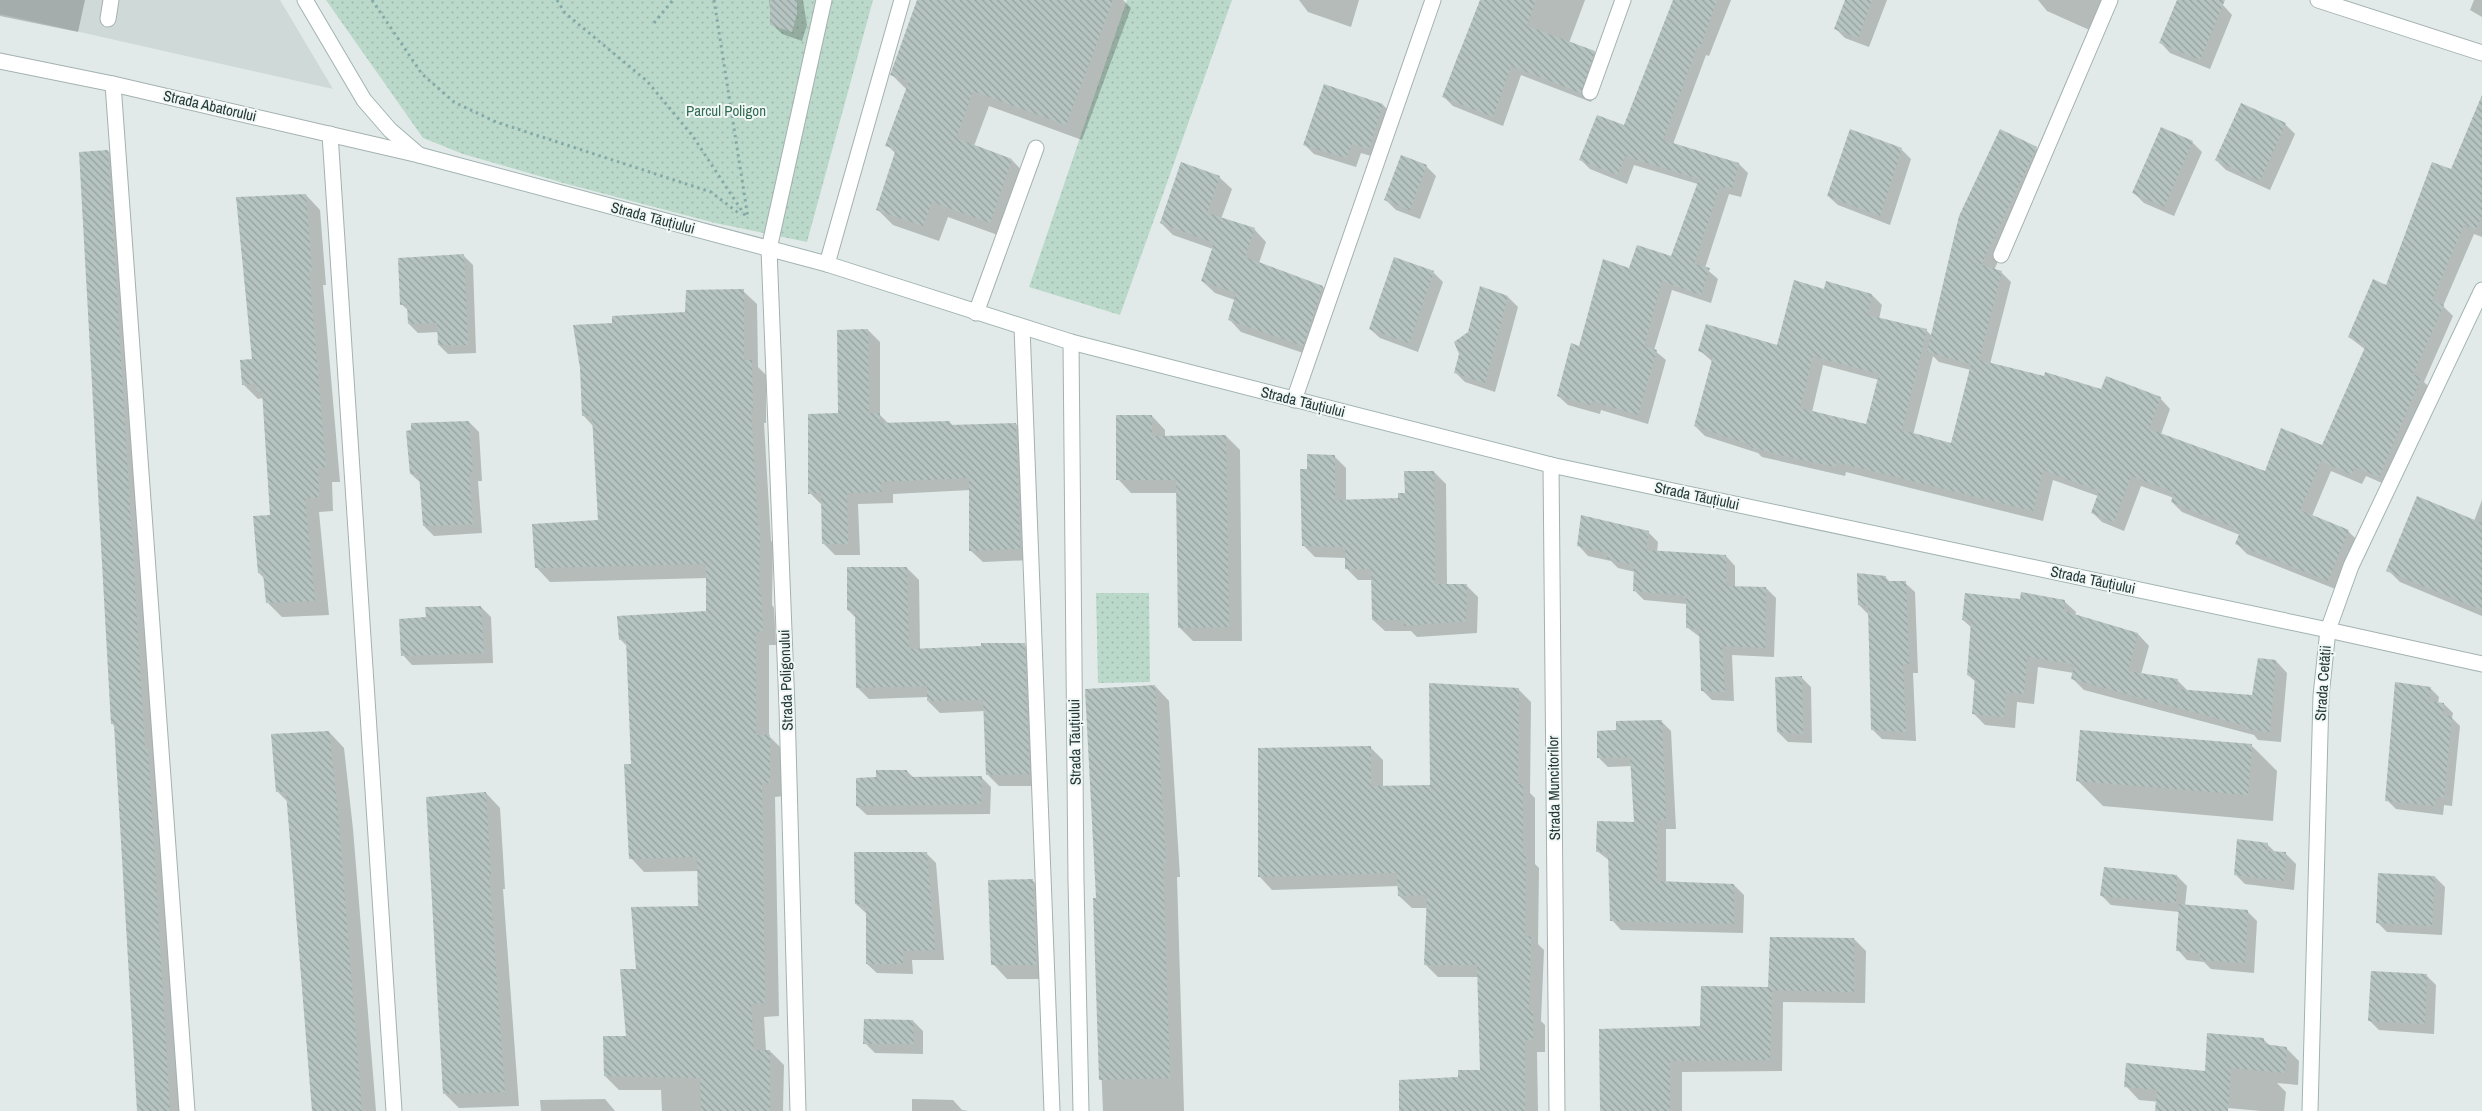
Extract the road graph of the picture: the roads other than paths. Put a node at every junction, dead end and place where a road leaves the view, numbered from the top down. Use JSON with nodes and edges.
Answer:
{"nodes":[{"id":1,"x":112,"y":0,"type":"edge"},
{"id":2,"x":305,"y":0,"type":"edge"},
{"id":3,"x":824,"y":0,"type":"edge"},
{"id":4,"x":902,"y":0,"type":"edge"},
{"id":5,"x":1433,"y":0,"type":"edge"},
{"id":6,"x":1622,"y":0,"type":"edge"},
{"id":7,"x":2110,"y":0,"type":"edge"},
{"id":8,"x":2318,"y":0,"type":"edge"},
{"id":9,"x":108,"y":19,"type":"dead end"},
{"id":10,"x":2482,"y":53,"type":"edge"},
{"id":11,"x":0,"y":61,"type":"edge"},
{"id":12,"x":113,"y":84,"type":"junction"},
{"id":13,"x":1590,"y":92,"type":"dead end"},
{"id":14,"x":330,"y":134,"type":"junction"},
{"id":15,"x":1036,"y":148,"type":"dead end"},
{"id":16,"x":419,"y":155,"type":"junction"},
{"id":17,"x":769,"y":249,"type":"junction"},
{"id":18,"x":2000,"y":255,"type":"dead end"},
{"id":19,"x":826,"y":264,"type":"junction"},
{"id":20,"x":2482,"y":290,"type":"edge"},
{"id":21,"x":976,"y":313,"type":"junction"},
{"id":22,"x":1022,"y":327,"type":"junction"},
{"id":23,"x":1071,"y":342,"type":"junction"},
{"id":24,"x":1294,"y":400,"type":"junction"},
{"id":25,"x":1551,"y":465,"type":"junction"},
{"id":26,"x":2328,"y":630,"type":"junction"},
{"id":27,"x":2482,"y":664,"type":"edge"},
{"id":28,"x":187,"y":1111,"type":"edge"},
{"id":29,"x":394,"y":1111,"type":"edge"},
{"id":30,"x":798,"y":1111,"type":"edge"},
{"id":31,"x":1052,"y":1111,"type":"edge"},
{"id":32,"x":1081,"y":1111,"type":"edge"},
{"id":33,"x":1557,"y":1111,"type":"edge"},
{"id":34,"x":2310,"y":1111,"type":"edge"}],
"edges":[{"from":1,"to":9,"type":"street"},
{"from":2,"to":16,"type":"street","name":"Strada Tăuțiului"},
{"from":3,"to":17,"type":"street","name":"Strada Poligonului"},
{"from":4,"to":19,"type":"street"},
{"from":5,"to":24,"type":"street"},
{"from":6,"to":13,"type":"street"},
{"from":7,"to":18,"type":"street"},
{"from":8,"to":10,"type":"street"},
{"from":11,"to":12,"type":"street","name":"Strada Abatorului"},
{"from":12,"to":14,"type":"street","name":"Strada Abatorului"},
{"from":12,"to":28,"type":"street"},
{"from":14,"to":16,"type":"street","name":"Strada Abatorului"},
{"from":14,"to":29,"type":"street"},
{"from":15,"to":21,"type":"street"},
{"from":16,"to":17,"type":"street","name":"Strada Tăuțiului"},
{"from":17,"to":19,"type":"street","name":"Strada Tăuțiului"},
{"from":17,"to":30,"type":"street","name":"Strada Poligonului"},
{"from":19,"to":21,"type":"street","name":"Strada Tăuțiului"},
{"from":20,"to":26,"type":"street","name":"Strada Cetății"},
{"from":21,"to":22,"type":"street","name":"Strada Tăuțiului"},
{"from":22,"to":23,"type":"street","name":"Strada Tăuțiului"},
{"from":22,"to":31,"type":"street"},
{"from":23,"to":24,"type":"street","name":"Strada Tăuțiului"},
{"from":23,"to":32,"type":"street","name":"Strada Tăuțiului"},
{"from":24,"to":25,"type":"street","name":"Strada Tăuțiului"},
{"from":25,"to":26,"type":"street","name":"Strada Tăuțiului"},
{"from":25,"to":33,"type":"street","name":"Strada Muncitorilor"},
{"from":26,"to":27,"type":"street","name":"Strada Tăuțiului"},
{"from":26,"to":34,"type":"street","name":"Strada Cetății"}]}
